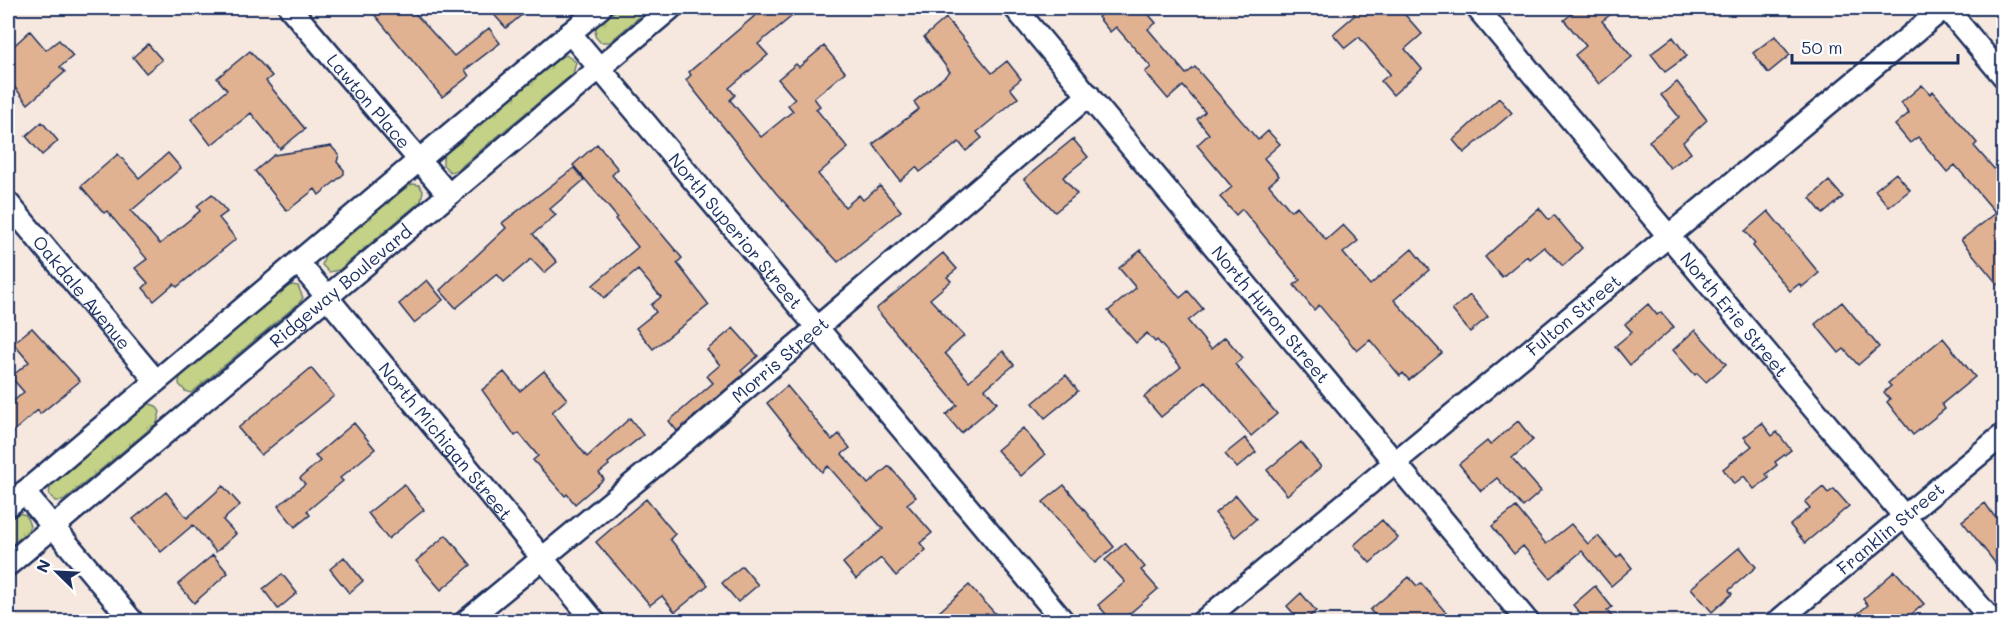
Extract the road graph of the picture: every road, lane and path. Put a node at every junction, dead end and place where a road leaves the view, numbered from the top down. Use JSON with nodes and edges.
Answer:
{"nodes":[{"id":1,"x":291,"y":8,"type":"edge"},
{"id":2,"x":600,"y":8,"type":"edge"},
{"id":3,"x":1015,"y":8,"type":"edge"},
{"id":4,"x":1477,"y":8,"type":"edge"},
{"id":5,"x":1945,"y":8,"type":"edge"},
{"id":6,"x":665,"y":9,"type":"edge"},
{"id":7,"x":570,"y":33,"type":"junction"},
{"id":8,"x":600,"y":68,"type":"junction"},
{"id":9,"x":2004,"y":77,"type":"edge"},
{"id":10,"x":1089,"y":95,"type":"junction"},
{"id":11,"x":419,"y":160,"type":"junction"},
{"id":12,"x":448,"y":194,"type":"junction"},
{"id":13,"x":8,"y":203,"type":"edge"},
{"id":14,"x":1670,"y":234,"type":"junction"},
{"id":15,"x":298,"y":262,"type":"junction"},
{"id":16,"x":327,"y":296,"type":"junction"},
{"id":17,"x":817,"y":325,"type":"junction"},
{"id":18,"x":156,"y":381,"type":"junction"},
{"id":19,"x":2004,"y":434,"type":"edge"},
{"id":20,"x":1395,"y":462,"type":"junction"},
{"id":21,"x":24,"y":492,"type":"junction"},
{"id":22,"x":8,"y":506,"type":"edge"},
{"id":23,"x":1905,"y":516,"type":"junction"},
{"id":24,"x":54,"y":527,"type":"junction"},
{"id":25,"x":543,"y":558,"type":"junction"},
{"id":26,"x":8,"y":565,"type":"edge"},
{"id":27,"x":133,"y":621,"type":"edge"},
{"id":28,"x":465,"y":621,"type":"edge"},
{"id":29,"x":595,"y":621,"type":"edge"},
{"id":30,"x":1064,"y":621,"type":"edge"},
{"id":31,"x":1202,"y":621,"type":"edge"},
{"id":32,"x":1528,"y":621,"type":"edge"},
{"id":33,"x":1777,"y":621,"type":"edge"},
{"id":34,"x":1993,"y":621,"type":"edge"}],
"edges":[{"from":1,"to":11,"type":"street","name":"Lawton Place"},
{"from":2,"to":7,"type":"street"},
{"from":3,"to":10,"type":"street","name":"North Huron Street"},
{"from":4,"to":14,"type":"street","name":"North Erie Street"},
{"from":5,"to":9,"type":"street"},
{"from":5,"to":14,"type":"street","name":"Fulton Street"},
{"from":6,"to":8,"type":"street","name":"Ridgeway Boulevard"},
{"from":7,"to":8,"type":"street","name":"North Superior Street"},
{"from":7,"to":11,"type":"street"},
{"from":8,"to":12,"type":"street","name":"Ridgeway Boulevard"},
{"from":8,"to":17,"type":"street","name":"North Superior Street"},
{"from":10,"to":17,"type":"street","name":"Morris Street"},
{"from":10,"to":20,"type":"street","name":"North Huron Street"},
{"from":11,"to":12,"type":"street","name":"Lawton Place"},
{"from":11,"to":15,"type":"street"},
{"from":12,"to":16,"type":"street","name":"Ridgeway Boulevard"},
{"from":13,"to":18,"type":"street","name":"Oakdale Avenue"},
{"from":14,"to":20,"type":"street","name":"Fulton Street"},
{"from":14,"to":23,"type":"street","name":"North Erie Street"},
{"from":15,"to":16,"type":"street","name":"North Michigan Street"},
{"from":15,"to":18,"type":"street"},
{"from":16,"to":24,"type":"street","name":"Ridgeway Boulevard"},
{"from":16,"to":25,"type":"street","name":"North Michigan Street"},
{"from":17,"to":25,"type":"street","name":"Morris Street"},
{"from":17,"to":30,"type":"street","name":"North Superior Street"},
{"from":18,"to":21,"type":"street"},
{"from":19,"to":23,"type":"street","name":"Franklin Street"},
{"from":20,"to":31,"type":"street","name":"Fulton Street"},
{"from":20,"to":32,"type":"street","name":"North Huron Street"},
{"from":21,"to":22,"type":"street"},
{"from":21,"to":24,"type":"street"},
{"from":23,"to":33,"type":"street","name":"Franklin Street"},
{"from":23,"to":34,"type":"street","name":"North Erie Street"},
{"from":24,"to":26,"type":"street","name":"Ridgeway Boulevard"},
{"from":24,"to":27,"type":"street"},
{"from":25,"to":28,"type":"street","name":"Morris Street"},
{"from":25,"to":29,"type":"street","name":"North Michigan Street"}]}
